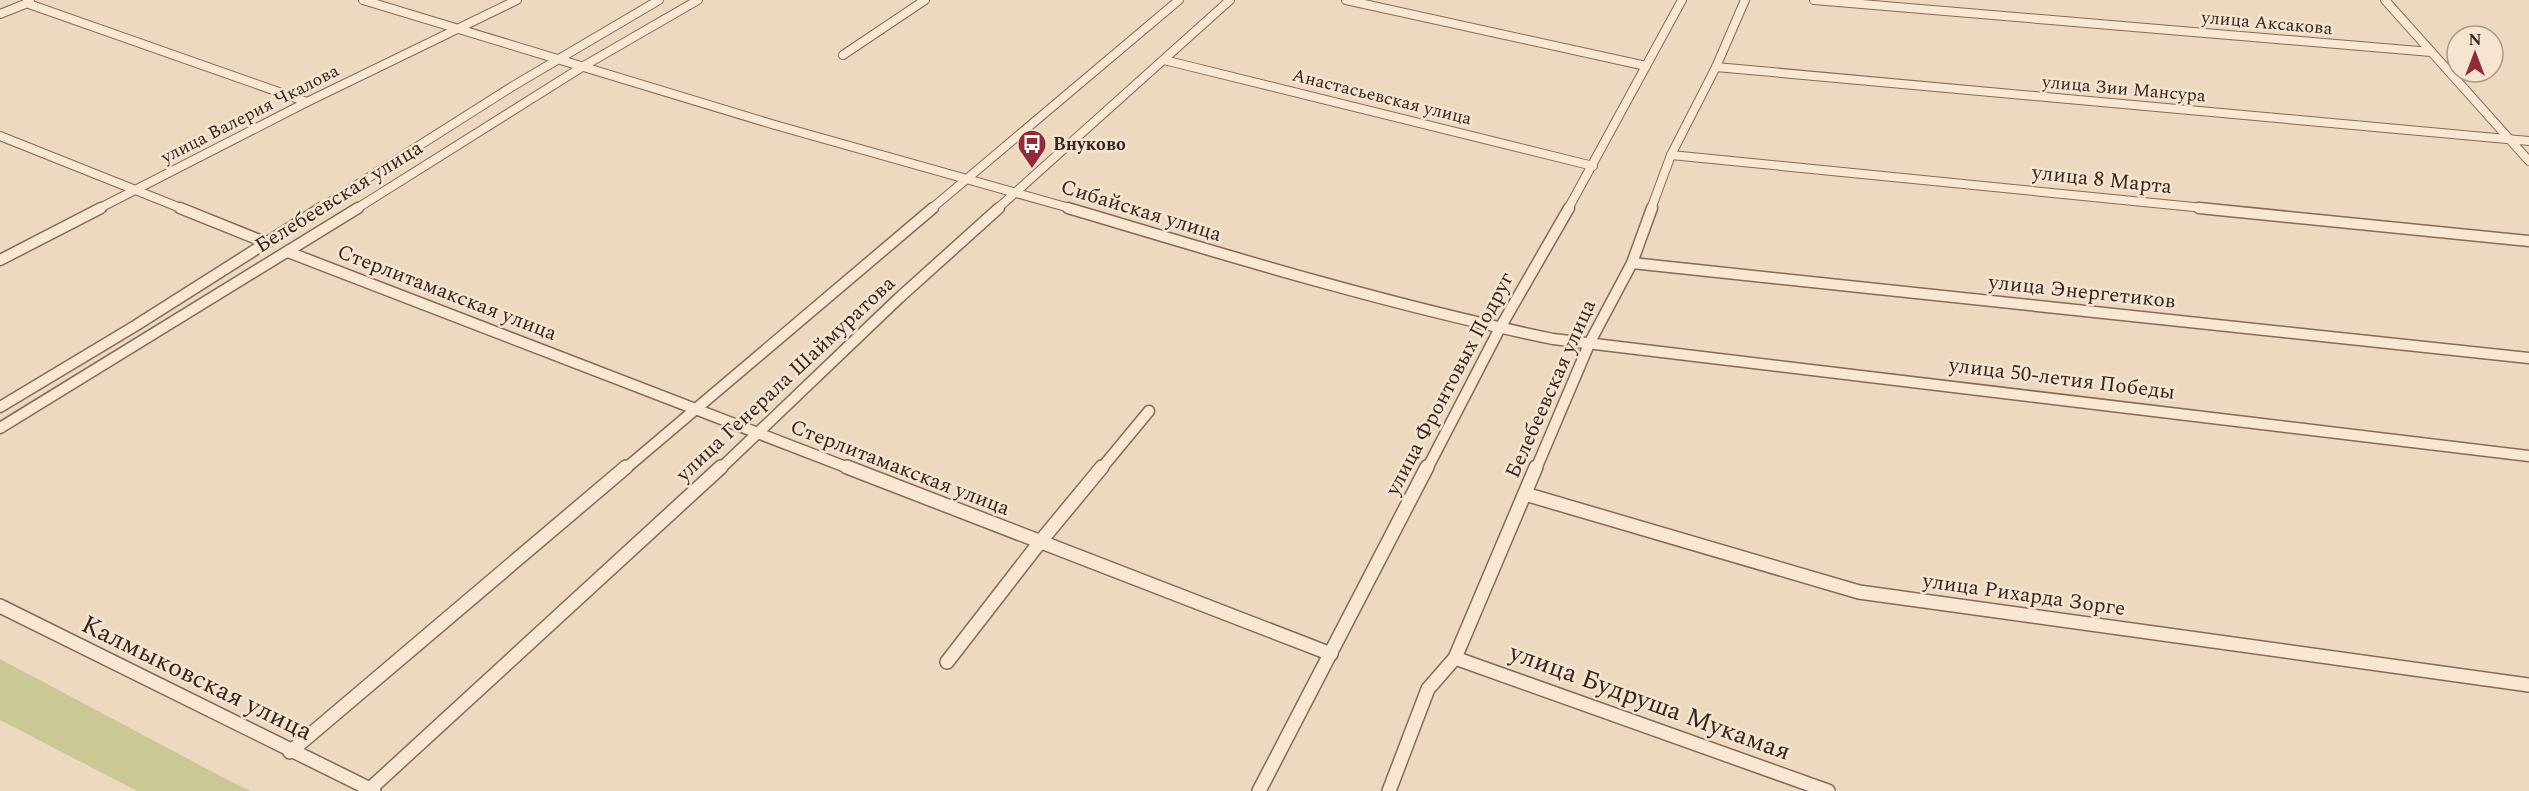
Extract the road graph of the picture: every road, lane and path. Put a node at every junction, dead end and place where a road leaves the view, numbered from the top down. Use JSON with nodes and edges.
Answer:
{"nodes":[{"id":1,"x":363,"y":0,"type":"edge"},
{"id":2,"x":517,"y":0,"type":"edge"},
{"id":3,"x":659,"y":0,"type":"edge"},
{"id":4,"x":698,"y":0,"type":"edge"},
{"id":5,"x":923,"y":0,"type":"edge"},
{"id":6,"x":1179,"y":0,"type":"edge"},
{"id":7,"x":1230,"y":0,"type":"edge"},
{"id":8,"x":1346,"y":0,"type":"edge"},
{"id":9,"x":1682,"y":0,"type":"edge"},
{"id":10,"x":1744,"y":0,"type":"edge"},
{"id":11,"x":1814,"y":0,"type":"edge"},
{"id":12,"x":2385,"y":0,"type":"edge"},
{"id":13,"x":30,"y":2,"type":"edge"},
{"id":14,"x":0,"y":14,"type":"edge"},
{"id":15,"x":460,"y":30,"type":"junction"},
{"id":16,"x":2432,"y":52,"type":"junction"},
{"id":17,"x":843,"y":55,"type":"dead end"},
{"id":18,"x":561,"y":59,"type":"junction"},
{"id":19,"x":1164,"y":60,"type":"junction"},
{"id":20,"x":1646,"y":66,"type":"junction"},
{"id":21,"x":582,"y":67,"type":"junction"},
{"id":22,"x":1716,"y":67,"type":"junction"},
{"id":23,"x":306,"y":102,"type":"junction"},
{"id":24,"x":0,"y":136,"type":"edge"},
{"id":25,"x":2510,"y":140,"type":"junction"},
{"id":26,"x":2529,"y":141,"type":"edge"},
{"id":27,"x":1671,"y":155,"type":"junction"},
{"id":28,"x":2529,"y":161,"type":"edge"},
{"id":29,"x":1593,"y":166,"type":"junction"},
{"id":30,"x":968,"y":180,"type":"junction"},
{"id":31,"x":136,"y":190,"type":"junction"},
{"id":32,"x":1018,"y":193,"type":"junction"},
{"id":33,"x":2529,"y":241,"type":"edge"},
{"id":34,"x":267,"y":243,"type":"junction"},
{"id":35,"x":288,"y":252,"type":"junction"},
{"id":36,"x":0,"y":260,"type":"edge"},
{"id":37,"x":1632,"y":263,"type":"junction"},
{"id":38,"x":1500,"y":328,"type":"junction"},
{"id":39,"x":1590,"y":342,"type":"junction"},
{"id":40,"x":2529,"y":357,"type":"edge"},
{"id":41,"x":0,"y":407,"type":"edge"},
{"id":42,"x":694,"y":409,"type":"junction"},
{"id":43,"x":1149,"y":411,"type":"dead end"},
{"id":44,"x":0,"y":428,"type":"edge"},
{"id":45,"x":758,"y":434,"type":"junction"},
{"id":46,"x":2529,"y":456,"type":"edge"},
{"id":47,"x":1525,"y":494,"type":"junction"},
{"id":48,"x":1040,"y":542,"type":"junction"},
{"id":49,"x":0,"y":606,"type":"edge"},
{"id":50,"x":1331,"y":654,"type":"junction"},
{"id":51,"x":1455,"y":658,"type":"junction"},
{"id":52,"x":947,"y":662,"type":"dead end"},
{"id":53,"x":2529,"y":685,"type":"edge"},
{"id":54,"x":290,"y":752,"type":"junction"},
{"id":55,"x":372,"y":790,"type":"edge"},
{"id":56,"x":1259,"y":791,"type":"edge"},
{"id":57,"x":1389,"y":791,"type":"edge"},
{"id":58,"x":1828,"y":791,"type":"edge"}],
"edges":[{"from":1,"to":15,"type":"street","name":"Сибайская улица"},
{"from":2,"to":15,"type":"street","name":"улица Валерия Чкалова"},
{"from":3,"to":18,"type":"street","name":"Белебеевская улица"},
{"from":4,"to":21,"type":"street","name":"Белебеевская улица"},
{"from":5,"to":17,"type":"street"},
{"from":6,"to":30,"type":"street"},
{"from":7,"to":19,"type":"street","name":"улица Генерала Шаймуратова"},
{"from":8,"to":20,"type":"street"},
{"from":9,"to":20,"type":"street","name":"улица Фронтовых Подруг"},
{"from":10,"to":22,"type":"street","name":"Белебеевская улица"},
{"from":11,"to":16,"type":"street","name":"улица Аксакова"},
{"from":12,"to":16,"type":"street"},
{"from":13,"to":14,"type":"street"},
{"from":13,"to":23,"type":"street"},
{"from":15,"to":18,"type":"street","name":"Сибайская улица"},
{"from":15,"to":23,"type":"street","name":"улица Валерия Чкалова"},
{"from":16,"to":25,"type":"street"},
{"from":18,"to":21,"type":"street","name":"Сибайская улица"},
{"from":18,"to":34,"type":"street","name":"Белебеевская улица"},
{"from":19,"to":29,"type":"street","name":"Анастасьевская улица"},
{"from":19,"to":32,"type":"street","name":"улица Генерала Шаймуратова"},
{"from":20,"to":29,"type":"street","name":"улица Фронтовых Подруг"},
{"from":21,"to":30,"type":"street","name":"Сибайская улица"},
{"from":21,"to":35,"type":"street","name":"Белебеевская улица"},
{"from":22,"to":25,"type":"street","name":"улица Зии Мансура"},
{"from":22,"to":27,"type":"street","name":"Белебеевская улица"},
{"from":23,"to":31,"type":"street","name":"улица Валерия Чкалова"},
{"from":24,"to":31,"type":"street"},
{"from":25,"to":26,"type":"street","name":"улица Зии Мансура"},
{"from":25,"to":28,"type":"street"},
{"from":27,"to":33,"type":"street","name":"улица 8 Марта"},
{"from":27,"to":37,"type":"street","name":"Белебеевская улица"},
{"from":29,"to":38,"type":"street","name":"улица Фронтовых Подруг"},
{"from":30,"to":32,"type":"street","name":"Сибайская улица"},
{"from":30,"to":42,"type":"street"},
{"from":31,"to":34,"type":"street"},
{"from":31,"to":36,"type":"street","name":"улица Валерия Чкалова"},
{"from":32,"to":38,"type":"street","name":"Сибайская улица"},
{"from":32,"to":45,"type":"street","name":"улица Генерала Шаймуратова"},
{"from":34,"to":41,"type":"street","name":"Белебеевская улица"},
{"from":35,"to":42,"type":"street","name":"Стерлитамакская улица"},
{"from":35,"to":44,"type":"street","name":"Белебеевская улица"},
{"from":37,"to":39,"type":"street","name":"Белебеевская улица"},
{"from":37,"to":40,"type":"street","name":"улица Энергетиков"},
{"from":38,"to":39,"type":"street","name":"Сибайская улица"},
{"from":38,"to":50,"type":"street","name":"улица Фронтовых Подруг"},
{"from":39,"to":46,"type":"street","name":"улица 50-летия Победы"},
{"from":39,"to":47,"type":"street","name":"Белебеевская улица"},
{"from":42,"to":45,"type":"street","name":"Стерлитамакская улица"},
{"from":42,"to":54,"type":"street"},
{"from":43,"to":48,"type":"street"},
{"from":45,"to":48,"type":"street","name":"Стерлитамакская улица"},
{"from":45,"to":55,"type":"street","name":"улица Генерала Шаймуратова"},
{"from":47,"to":51,"type":"street","name":"Белебеевская улица"},
{"from":47,"to":53,"type":"street","name":"улица Рихарда Зорге"},
{"from":48,"to":50,"type":"street","name":"Стерлитамакская улица"},
{"from":48,"to":52,"type":"street"},
{"from":49,"to":54,"type":"street","name":"Калмыковская улица"},
{"from":50,"to":56,"type":"street","name":"улица Фронтовых Подруг"},
{"from":51,"to":57,"type":"street","name":"Белебеевская улица"},
{"from":51,"to":58,"type":"street","name":"улица Будруша Мукамая"},
{"from":54,"to":55,"type":"street","name":"Калмыковская улица"}]}
